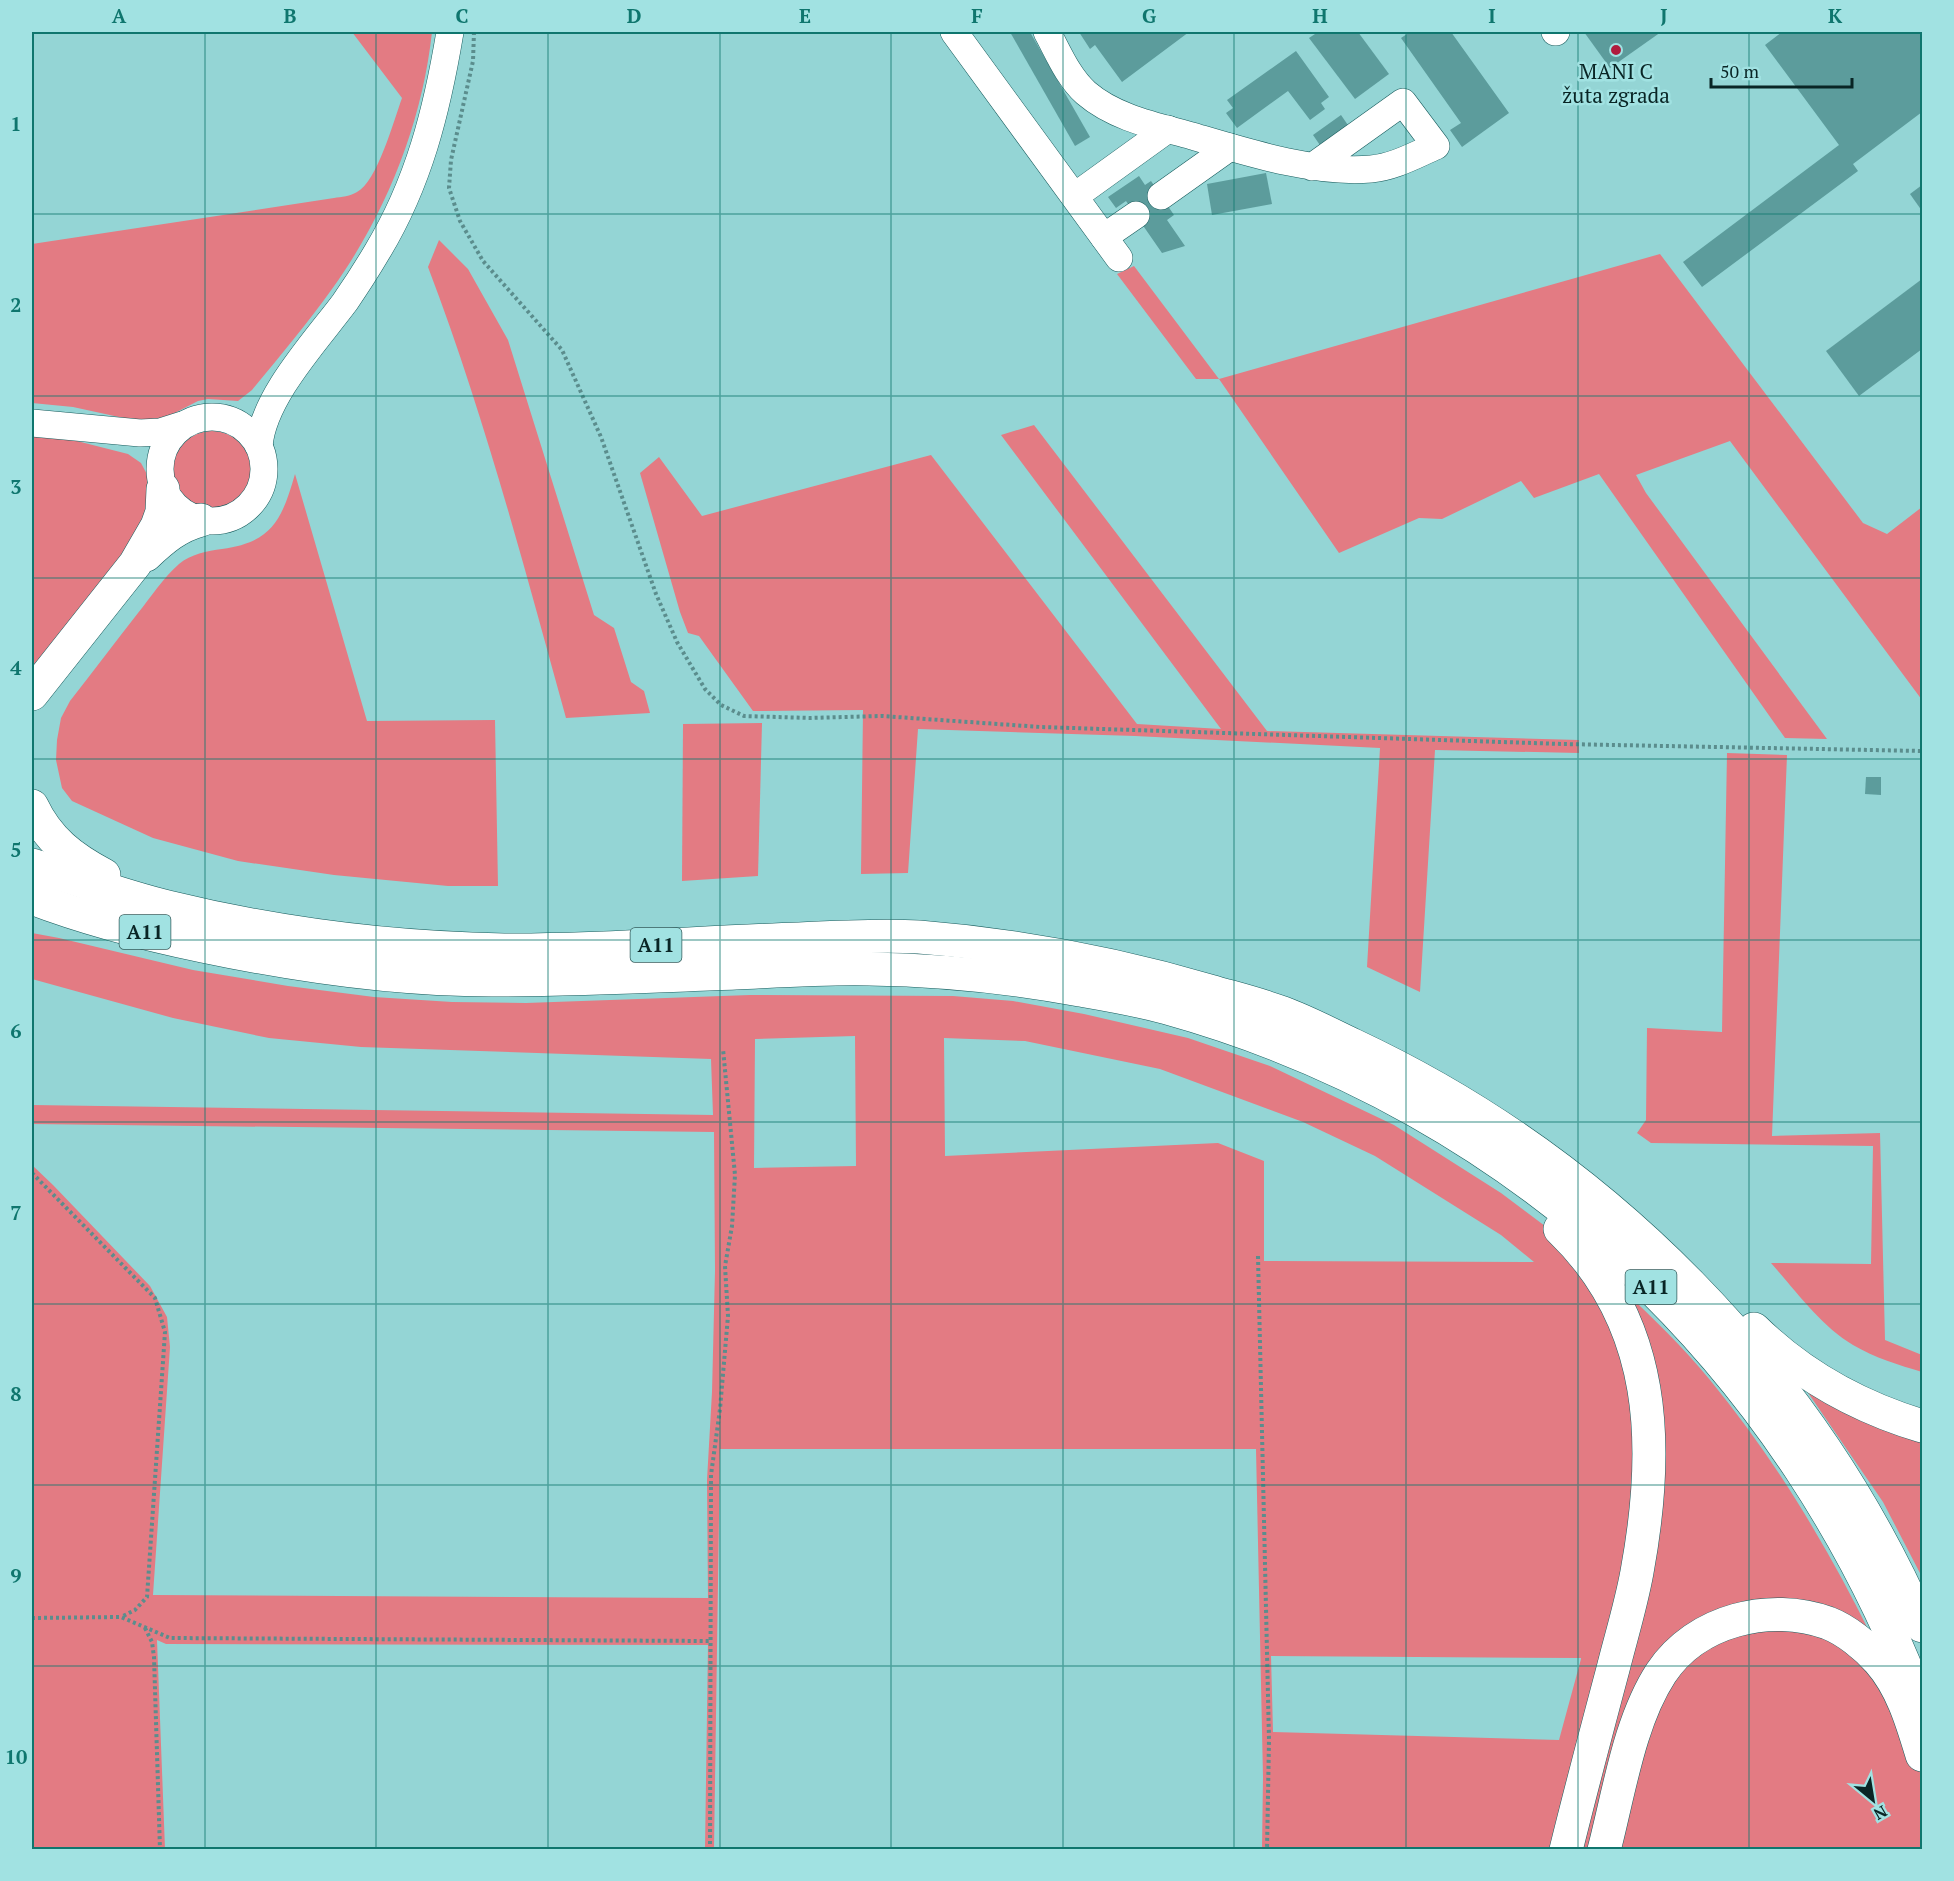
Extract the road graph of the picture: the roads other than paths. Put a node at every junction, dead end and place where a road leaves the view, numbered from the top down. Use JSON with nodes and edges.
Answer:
{"nodes":[{"id":1,"x":450,"y":32,"type":"edge"},
{"id":2,"x":954,"y":32,"type":"edge"},
{"id":3,"x":1047,"y":32,"type":"edge"},
{"id":4,"x":1168,"y":129,"type":"junction"},
{"id":5,"x":1230,"y":147,"type":"junction"},
{"id":6,"x":1312,"y":167,"type":"dead end"},
{"id":7,"x":1075,"y":196,"type":"junction"},
{"id":8,"x":1161,"y":196,"type":"dead end"},
{"id":9,"x":1136,"y":215,"type":"dead end"},
{"id":10,"x":289,"y":374,"type":"junction"},
{"id":11,"x":230,"y":419,"type":"junction"},
{"id":12,"x":32,"y":423,"type":"edge"},
{"id":13,"x":182,"y":425,"type":"junction"},
{"id":14,"x":99,"y":431,"type":"junction"},
{"id":15,"x":259,"y":446,"type":"junction"},
{"id":16,"x":161,"y":480,"type":"junction"},
{"id":17,"x":201,"y":520,"type":"junction"},
{"id":18,"x":135,"y":564,"type":"junction"},
{"id":19,"x":33,"y":696,"type":"edge"},
{"id":20,"x":32,"y":806,"type":"edge"},
{"id":21,"x":32,"y":865,"type":"edge"},
{"id":22,"x":32,"y":898,"type":"edge"},
{"id":23,"x":164,"y":907,"type":"junction"},
{"id":24,"x":32,"y":922,"type":"edge"},
{"id":25,"x":261,"y":958,"type":"junction"},
{"id":26,"x":1438,"y":1122,"type":"junction"},
{"id":27,"x":1611,"y":1210,"type":"junction"},
{"id":28,"x":1923,"y":1426,"type":"edge"},
{"id":29,"x":1923,"y":1626,"type":"edge"},
{"id":30,"x":1923,"y":1709,"type":"edge"},
{"id":31,"x":1923,"y":1755,"type":"edge"},
{"id":32,"x":1566,"y":1850,"type":"edge"},
{"id":33,"x":1604,"y":1850,"type":"edge"}],
"edges":[{"from":1,"to":10,"type":"street"},
{"from":2,"to":7,"type":"street"},
{"from":3,"to":4,"type":"street"},
{"from":4,"to":5,"type":"street"},
{"from":4,"to":7,"type":"street"},
{"from":5,"to":6,"type":"street"},
{"from":5,"to":8,"type":"street"},
{"from":7,"to":9,"type":"street"},
{"from":10,"to":11,"type":"street"},
{"from":10,"to":15,"type":"street"},
{"from":11,"to":13,"type":"street"},
{"from":11,"to":15,"type":"street"},
{"from":12,"to":14,"type":"street"},
{"from":13,"to":14,"type":"street"},
{"from":13,"to":16,"type":"street"},
{"from":14,"to":16,"type":"street"},
{"from":15,"to":17,"type":"street"},
{"from":16,"to":17,"type":"street"},
{"from":16,"to":18,"type":"highway"},
{"from":17,"to":18,"type":"highway"},
{"from":18,"to":19,"type":"highway"},
{"from":20,"to":23,"type":"highway"},
{"from":21,"to":23,"type":"highway","number":"A11"},
{"from":22,"to":25,"type":"highway","number":"A11"},
{"from":23,"to":27,"type":"highway","number":"A11"},
{"from":24,"to":25,"type":"highway"},
{"from":25,"to":26,"type":"highway","number":"A11"},
{"from":26,"to":30,"type":"highway","number":"A11"},
{"from":26,"to":32,"type":"highway"},
{"from":27,"to":28,"type":"highway"},
{"from":27,"to":29,"type":"highway","number":"A11"},
{"from":31,"to":33,"type":"highway"}]}
